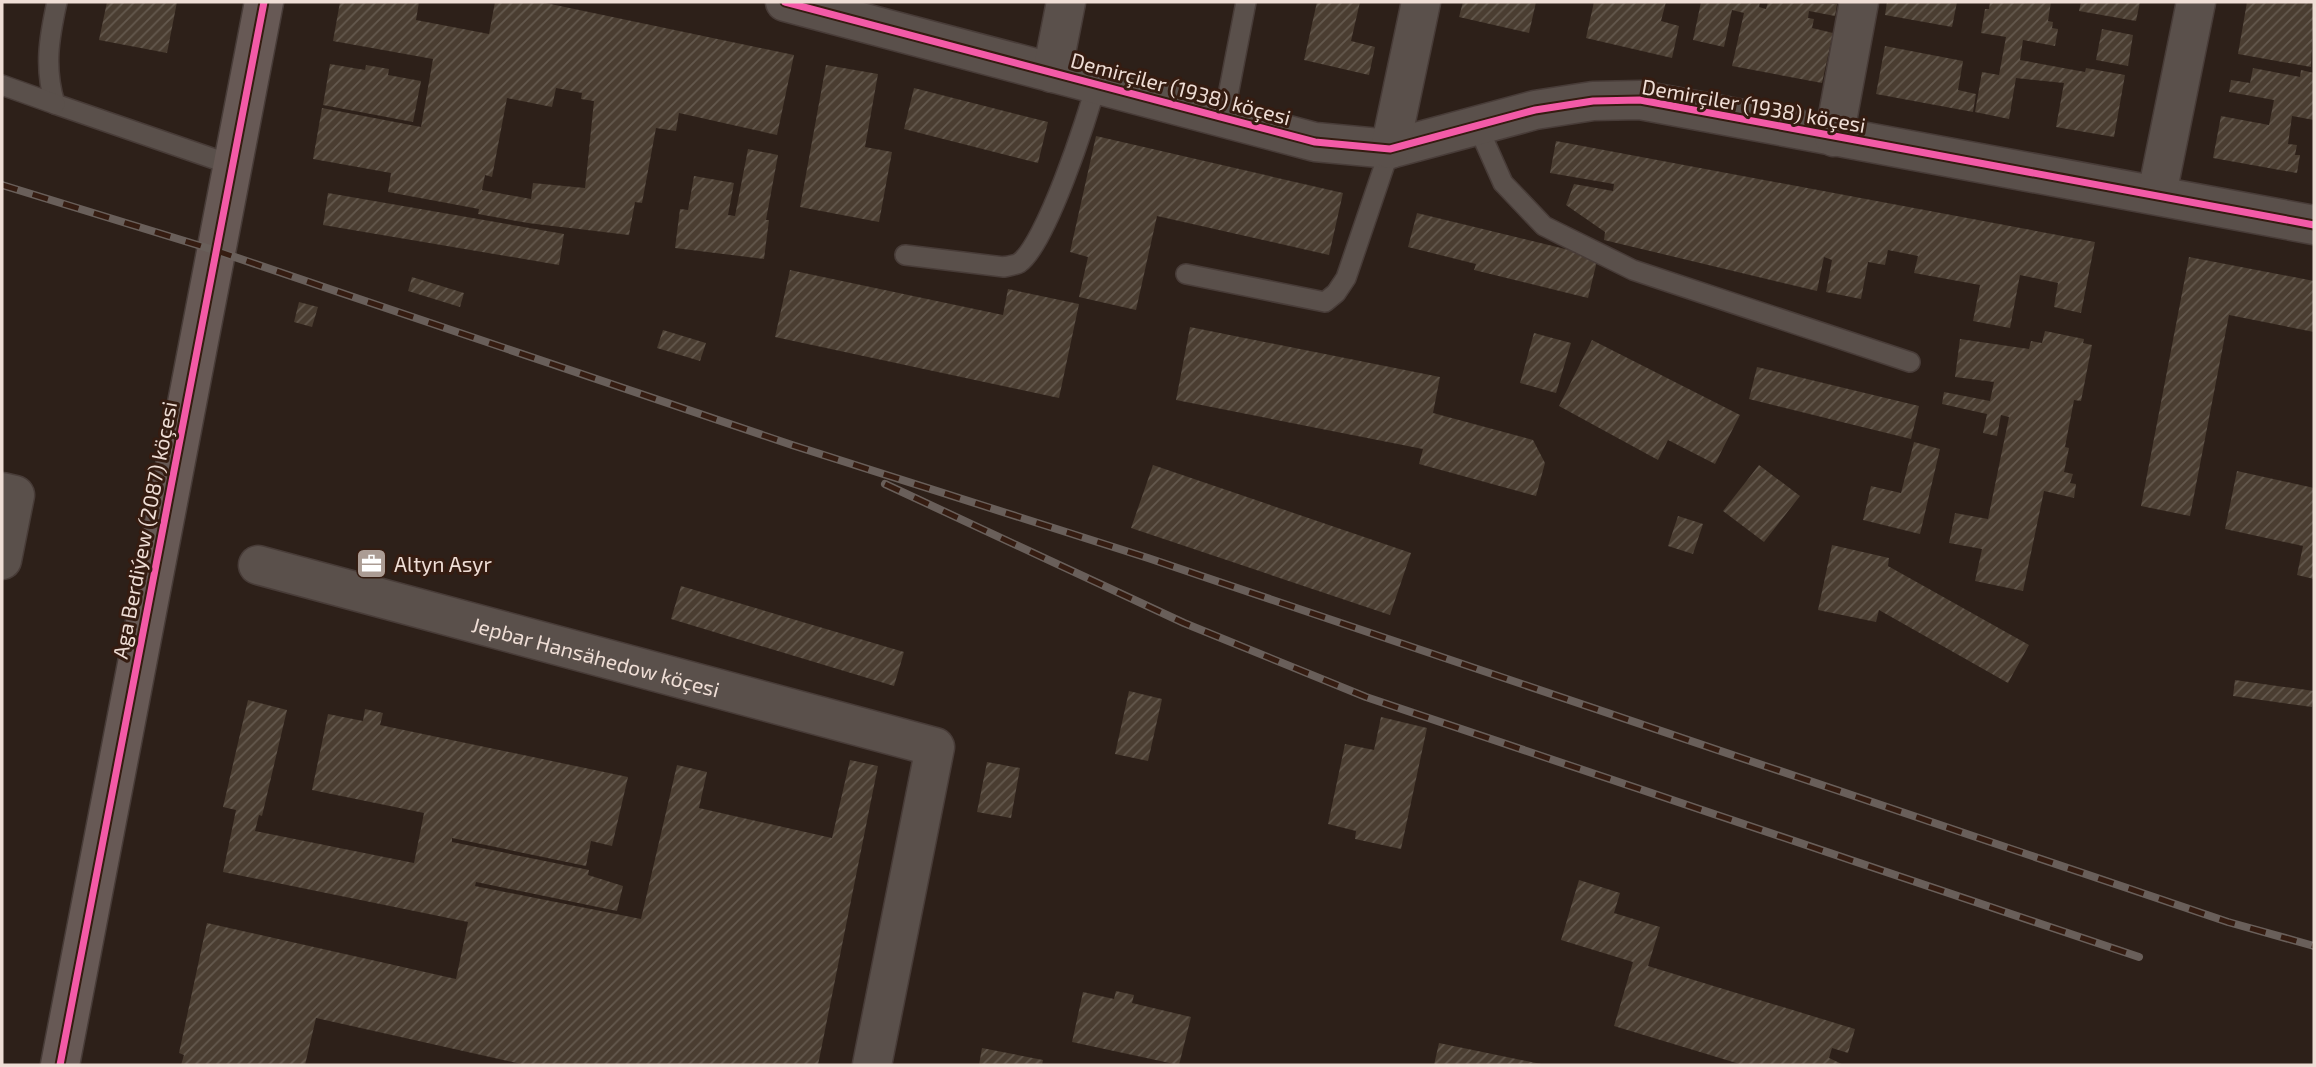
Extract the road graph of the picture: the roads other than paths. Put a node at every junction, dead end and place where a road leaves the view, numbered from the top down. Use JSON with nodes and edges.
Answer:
{"nodes":[{"id":1,"x":57,"y":2,"type":"edge"},
{"id":2,"x":264,"y":2,"type":"edge"},
{"id":3,"x":785,"y":2,"type":"edge"},
{"id":4,"x":1066,"y":2,"type":"edge"},
{"id":5,"x":1246,"y":2,"type":"edge"},
{"id":6,"x":1421,"y":2,"type":"edge"},
{"id":7,"x":1859,"y":2,"type":"edge"},
{"id":8,"x":2196,"y":2,"type":"edge"},
{"id":9,"x":1052,"y":72,"type":"junction"},
{"id":10,"x":1096,"y":84,"type":"junction"},
{"id":11,"x":2,"y":85,"type":"edge"},
{"id":12,"x":55,"y":104,"type":"junction"},
{"id":13,"x":1224,"y":116,"type":"junction"},
{"id":14,"x":1478,"y":127,"type":"junction"},
{"id":15,"x":1834,"y":137,"type":"junction"},
{"id":16,"x":1390,"y":149,"type":"junction"},
{"id":17,"x":232,"y":165,"type":"junction"},
{"id":18,"x":2157,"y":194,"type":"junction"},
{"id":19,"x":2314,"y":225,"type":"edge"},
{"id":20,"x":905,"y":255,"type":"dead end"},
{"id":21,"x":1186,"y":274,"type":"dead end"},
{"id":22,"x":1910,"y":362,"type":"dead end"},
{"id":23,"x":8,"y":494,"type":"edge"},
{"id":24,"x":2,"y":560,"type":"edge"},
{"id":25,"x":258,"y":565,"type":"dead end"},
{"id":26,"x":60,"y":1065,"type":"edge"},
{"id":27,"x":872,"y":1065,"type":"edge"}],
"edges":[{"from":1,"to":12,"type":"lane"},
{"from":2,"to":17,"type":"street","name":"Aga Berdiýew (2087) köçesi"},
{"from":3,"to":9,"type":"street","name":"Demirçiler (1938) köçesi"},
{"from":4,"to":9,"type":"street"},
{"from":5,"to":13,"type":"lane"},
{"from":6,"to":16,"type":"street"},
{"from":7,"to":15,"type":"street"},
{"from":8,"to":18,"type":"street"},
{"from":9,"to":10,"type":"street","name":"Demirçiler (1938) köçesi"},
{"from":10,"to":13,"type":"street","name":"Demirçiler (1938) köçesi"},
{"from":10,"to":20,"type":"lane"},
{"from":11,"to":12,"type":"lane"},
{"from":12,"to":17,"type":"lane"},
{"from":13,"to":16,"type":"street","name":"Demirçiler (1938) köçesi"},
{"from":14,"to":15,"type":"street","name":"Demirçiler (1938) köçesi"},
{"from":14,"to":16,"type":"street","name":"Demirçiler (1938) köçesi"},
{"from":14,"to":22,"type":"lane"},
{"from":15,"to":18,"type":"street","name":"Demirçiler (1938) köçesi"},
{"from":16,"to":21,"type":"lane"},
{"from":17,"to":26,"type":"street","name":"Aga Berdiýew (2087) köçesi"},
{"from":18,"to":19,"type":"street","name":"Demirçiler (1938) köçesi"},
{"from":23,"to":24,"type":"street"},
{"from":25,"to":27,"type":"street","name":"Jepbar Hansähedow köçesi"}]}
